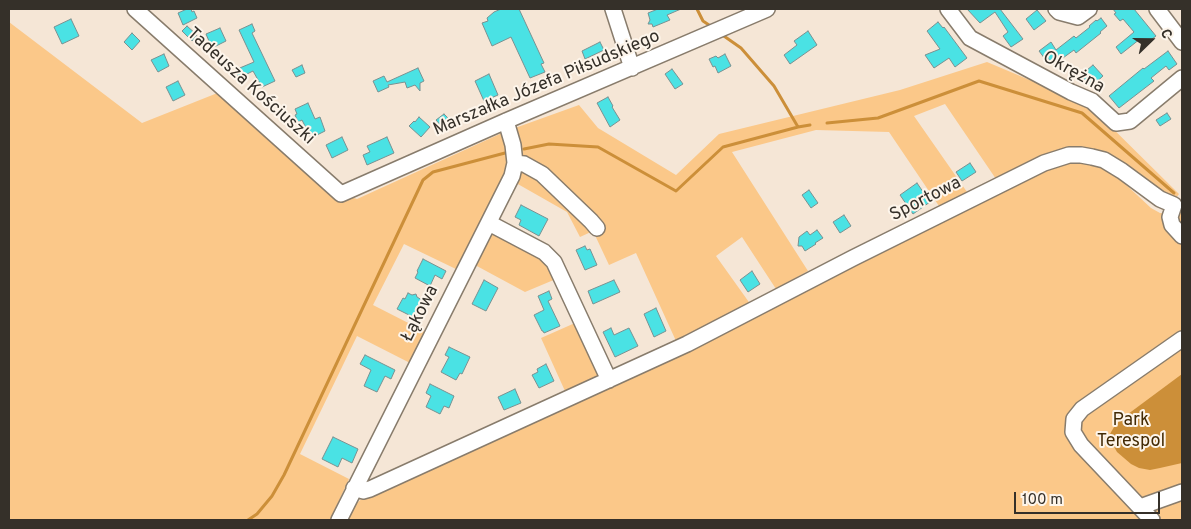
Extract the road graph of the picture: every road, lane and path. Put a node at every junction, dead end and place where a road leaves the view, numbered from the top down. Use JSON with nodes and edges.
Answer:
{"nodes":[{"id":1,"x":135,"y":9,"type":"edge"},
{"id":2,"x":613,"y":9,"type":"edge"},
{"id":3,"x":767,"y":9,"type":"edge"},
{"id":4,"x":948,"y":9,"type":"edge"},
{"id":5,"x":1056,"y":9,"type":"edge"},
{"id":6,"x":1090,"y":9,"type":"edge"},
{"id":7,"x":1157,"y":9,"type":"edge"},
{"id":8,"x":1182,"y":42,"type":"edge"},
{"id":9,"x":632,"y":68,"type":"junction"},
{"id":10,"x":1182,"y":78,"type":"edge"},
{"id":11,"x":506,"y":121,"type":"junction"},
{"id":12,"x":515,"y":163,"type":"junction"},
{"id":13,"x":341,"y":194,"type":"joint"},
{"id":14,"x":1178,"y":202,"type":"edge"},
{"id":15,"x":489,"y":222,"type":"junction"},
{"id":16,"x":597,"y":228,"type":"dead end"},
{"id":17,"x":1182,"y":236,"type":"edge"},
{"id":18,"x":1182,"y":339,"type":"edge"},
{"id":19,"x":609,"y":380,"type":"junction"},
{"id":20,"x":354,"y":488,"type":"junction"},
{"id":21,"x":1182,"y":492,"type":"edge"},
{"id":22,"x":1140,"y":507,"type":"junction"},
{"id":23,"x":339,"y":520,"type":"edge"},
{"id":24,"x":1152,"y":520,"type":"edge"}],
"edges":[{"from":1,"to":13,"type":"street","name":"Tadeusza Kościuszki"},
{"from":2,"to":9,"type":"street"},
{"from":3,"to":9,"type":"street","name":"Marszałka Józefa Piłsudskiego"},
{"from":4,"to":10,"type":"street","name":"Okrężna"},
{"from":5,"to":6,"type":"street"},
{"from":7,"to":8,"type":"street"},
{"from":9,"to":11,"type":"street","name":"Marszałka Józefa Piłsudskiego"},
{"from":11,"to":12,"type":"street","name":"Łąkowa"},
{"from":11,"to":13,"type":"street","name":"Marszałka Józefa Piłsudskiego"},
{"from":12,"to":15,"type":"street","name":"Łąkowa"},
{"from":12,"to":16,"type":"street"},
{"from":14,"to":17,"type":"street"},
{"from":14,"to":19,"type":"street","name":"Sportowa"},
{"from":15,"to":19,"type":"street"},
{"from":15,"to":20,"type":"street","name":"Łąkowa"},
{"from":18,"to":22,"type":"street"},
{"from":19,"to":20,"type":"street","name":"Sportowa"},
{"from":20,"to":23,"type":"street","name":"Łąkowa"},
{"from":21,"to":22,"type":"street"},
{"from":22,"to":24,"type":"street"}]}
